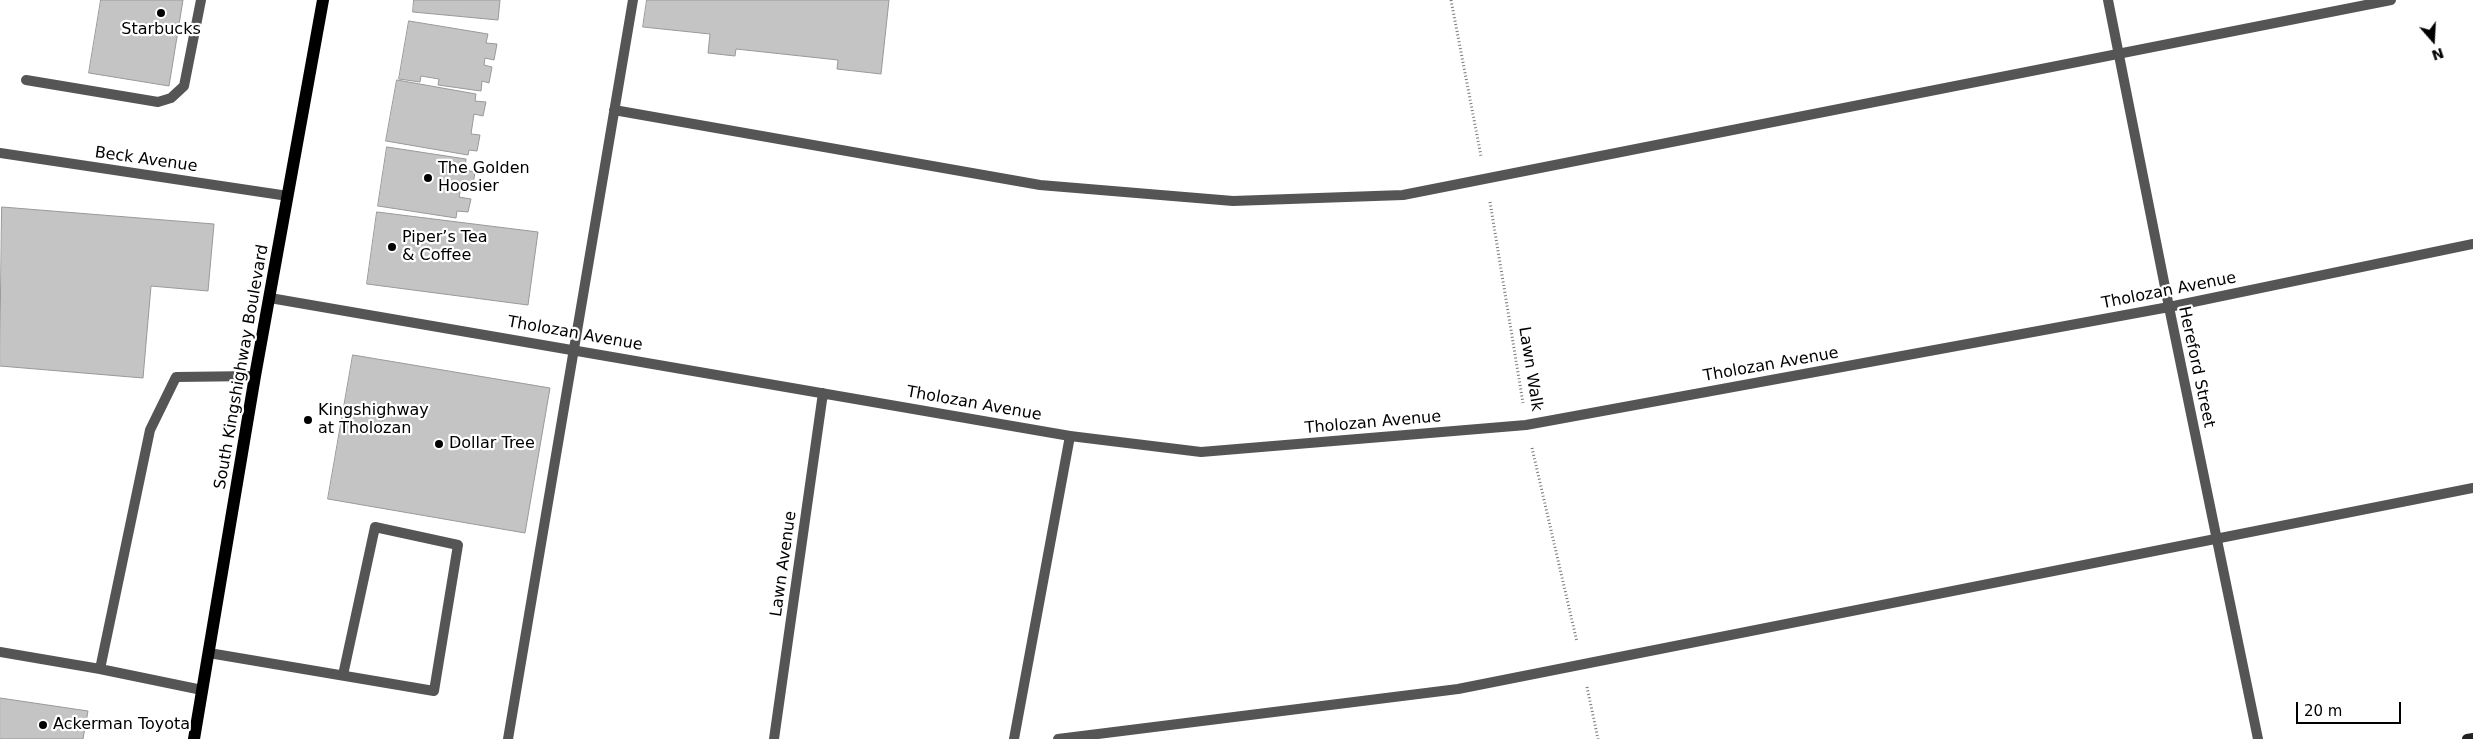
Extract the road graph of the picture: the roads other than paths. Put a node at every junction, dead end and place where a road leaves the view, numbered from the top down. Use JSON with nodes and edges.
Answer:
{"nodes":[{"id":1,"x":201,"y":0,"type":"edge"},
{"id":2,"x":323,"y":0,"type":"edge"},
{"id":3,"x":633,"y":0,"type":"edge"},
{"id":4,"x":2108,"y":0,"type":"edge"},
{"id":5,"x":2391,"y":0,"type":"edge"},
{"id":6,"x":2119,"y":53,"type":"junction"},
{"id":7,"x":26,"y":80,"type":"dead end"},
{"id":8,"x":614,"y":110,"type":"junction"},
{"id":9,"x":0,"y":153,"type":"edge"},
{"id":10,"x":288,"y":196,"type":"junction"},
{"id":11,"x":2473,"y":244,"type":"edge"},
{"id":12,"x":270,"y":298,"type":"junction"},
{"id":13,"x":2169,"y":307,"type":"junction"},
{"id":14,"x":573,"y":349,"type":"junction"},
{"id":15,"x":255,"y":376,"type":"junction"},
{"id":16,"x":823,"y":392,"type":"junction"},
{"id":17,"x":1070,"y":436,"type":"junction"},
{"id":18,"x":2473,"y":488,"type":"edge"},
{"id":19,"x":2217,"y":540,"type":"junction"},
{"id":20,"x":0,"y":652,"type":"edge"},
{"id":21,"x":209,"y":653,"type":"junction"},
{"id":22,"x":100,"y":670,"type":"junction"},
{"id":23,"x":344,"y":675,"type":"junction"},
{"id":24,"x":202,"y":690,"type":"junction"},
{"id":25,"x":2473,"y":738,"type":"edge"},
{"id":26,"x":194,"y":739,"type":"edge"},
{"id":27,"x":508,"y":739,"type":"edge"},
{"id":28,"x":774,"y":739,"type":"edge"},
{"id":29,"x":1014,"y":739,"type":"edge"},
{"id":30,"x":1058,"y":739,"type":"edge"},
{"id":31,"x":2258,"y":739,"type":"edge"},
{"id":32,"x":2467,"y":739,"type":"edge"}],
"edges":[{"from":1,"to":7,"type":"street"},
{"from":2,"to":10,"type":"main road","name":"South Kingshighway Boulevard"},
{"from":3,"to":8,"type":"street"},
{"from":4,"to":6,"type":"street","name":"Hereford Street"},
{"from":5,"to":6,"type":"street"},
{"from":6,"to":8,"type":"street"},
{"from":6,"to":13,"type":"street","name":"Hereford Street"},
{"from":8,"to":14,"type":"street"},
{"from":9,"to":10,"type":"street","name":"Beck Avenue"},
{"from":10,"to":12,"type":"main road","name":"South Kingshighway Boulevard"},
{"from":11,"to":13,"type":"street","name":"Tholozan Avenue"},
{"from":12,"to":14,"type":"street","name":"Tholozan Avenue"},
{"from":12,"to":15,"type":"main road","name":"South Kingshighway Boulevard"},
{"from":13,"to":17,"type":"street","name":"Tholozan Avenue"},
{"from":13,"to":19,"type":"street","name":"Hereford Street"},
{"from":14,"to":16,"type":"street","name":"Tholozan Avenue"},
{"from":14,"to":27,"type":"street"},
{"from":15,"to":21,"type":"main road","name":"South Kingshighway Boulevard"},
{"from":15,"to":22,"type":"street"},
{"from":16,"to":17,"type":"street","name":"Tholozan Avenue"},
{"from":16,"to":28,"type":"street","name":"Lawn Avenue"},
{"from":17,"to":29,"type":"street"},
{"from":18,"to":19,"type":"street"},
{"from":19,"to":30,"type":"street"},
{"from":19,"to":31,"type":"street","name":"Hereford Street"},
{"from":20,"to":22,"type":"street"},
{"from":21,"to":23,"type":"street"},
{"from":21,"to":24,"type":"main road","name":"South Kingshighway Boulevard"},
{"from":22,"to":24,"type":"street"},
{"from":23,"to":23,"type":"street"},
{"from":24,"to":26,"type":"main road","name":"South Kingshighway Boulevard"},
{"from":25,"to":32,"type":"street"}]}
